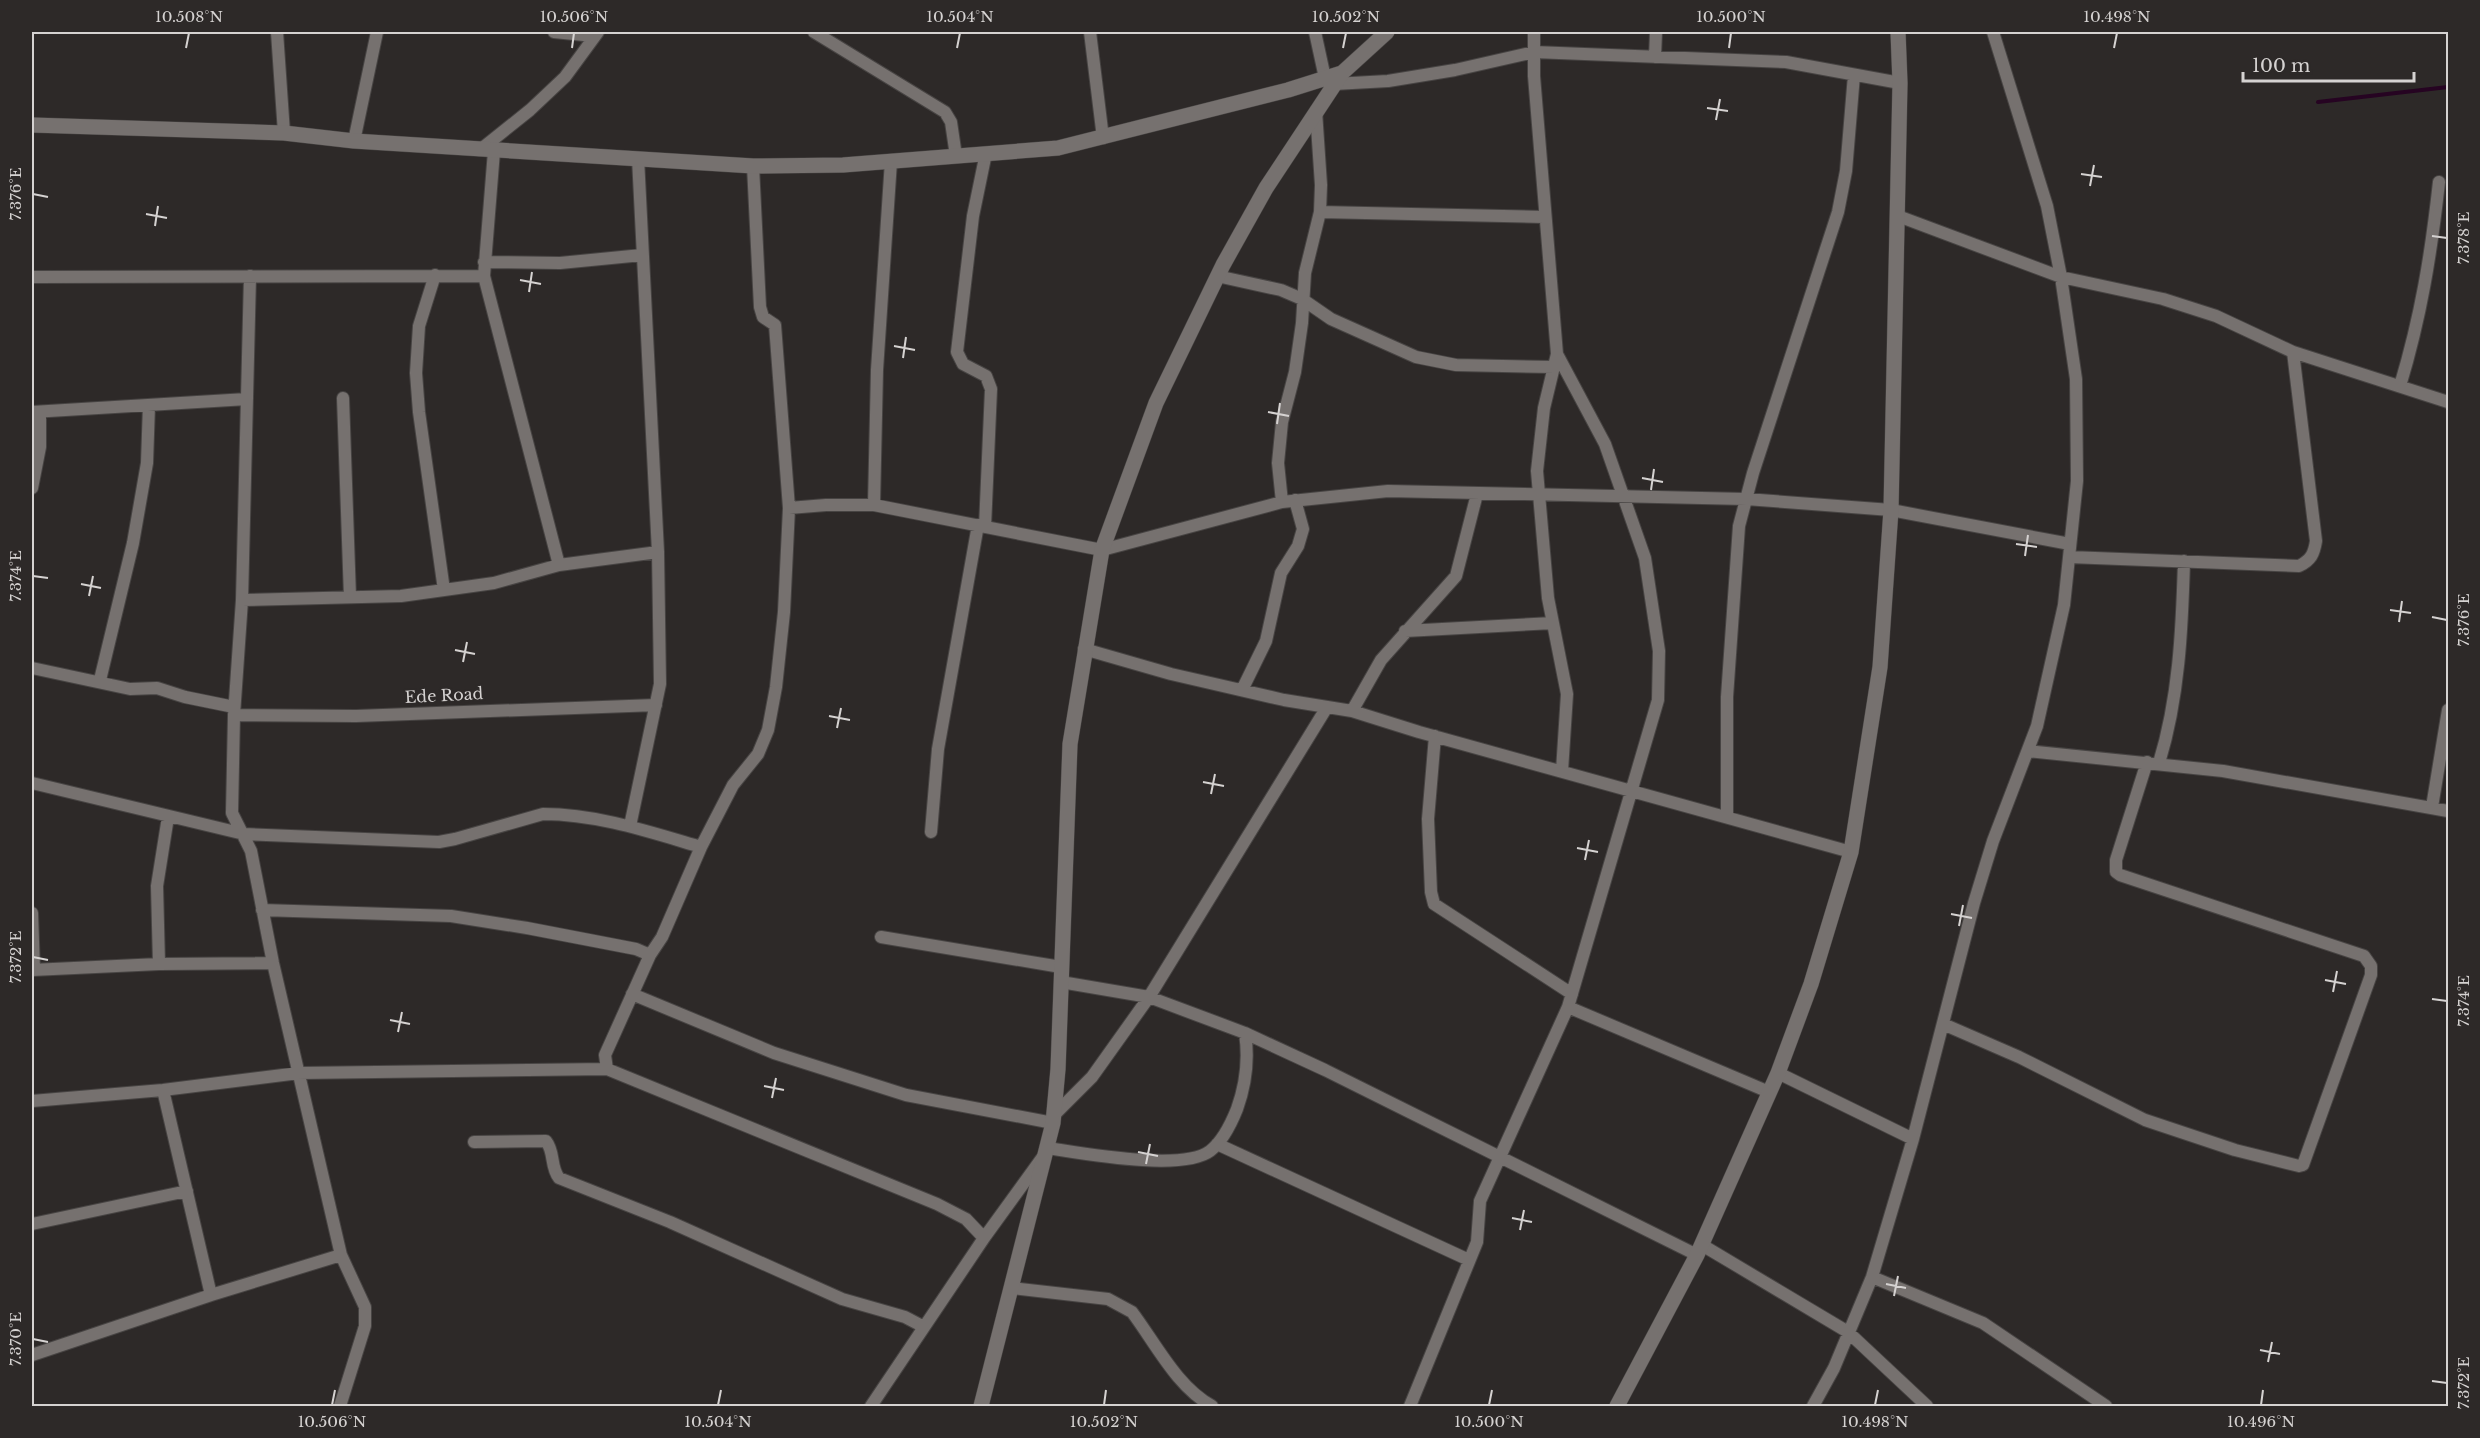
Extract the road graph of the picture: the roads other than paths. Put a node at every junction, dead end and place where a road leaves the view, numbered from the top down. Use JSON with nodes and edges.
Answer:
{"nodes":[{"id":1,"x":277,"y":32,"type":"edge"},
{"id":2,"x":377,"y":32,"type":"edge"},
{"id":3,"x":554,"y":32,"type":"edge"},
{"id":4,"x":814,"y":32,"type":"edge"},
{"id":5,"x":1090,"y":32,"type":"edge"},
{"id":6,"x":1315,"y":32,"type":"edge"},
{"id":7,"x":1387,"y":32,"type":"edge"},
{"id":8,"x":1534,"y":32,"type":"edge"},
{"id":9,"x":1656,"y":32,"type":"edge"},
{"id":10,"x":1898,"y":32,"type":"edge"},
{"id":11,"x":1995,"y":32,"type":"edge"},
{"id":12,"x":596,"y":34,"type":"edge"},
{"id":13,"x":1534,"y":52,"type":"junction"},
{"id":14,"x":1655,"y":57,"type":"junction"},
{"id":15,"x":1854,"y":75,"type":"junction"},
{"id":16,"x":1333,"y":78,"type":"junction"},
{"id":17,"x":1900,"y":83,"type":"junction"},
{"id":18,"x":1316,"y":111,"type":"junction"},
{"id":19,"x":32,"y":125,"type":"edge"},
{"id":20,"x":284,"y":133,"type":"junction"},
{"id":21,"x":1103,"y":138,"type":"junction"},
{"id":22,"x":354,"y":141,"type":"junction"},
{"id":23,"x":487,"y":150,"type":"junction"},
{"id":24,"x":986,"y":153,"type":"junction"},
{"id":25,"x":956,"y":156,"type":"junction"},
{"id":26,"x":638,"y":158,"type":"junction"},
{"id":27,"x":891,"y":161,"type":"junction"},
{"id":28,"x":753,"y":166,"type":"junction"},
{"id":29,"x":2439,"y":182,"type":"dead end"},
{"id":30,"x":1320,"y":212,"type":"junction"},
{"id":31,"x":1898,"y":216,"type":"junction"},
{"id":32,"x":1544,"y":217,"type":"junction"},
{"id":33,"x":642,"y":255,"type":"junction"},
{"id":34,"x":484,"y":262,"type":"junction"},
{"id":35,"x":435,"y":275,"type":"junction"},
{"id":36,"x":250,"y":276,"type":"junction"},
{"id":37,"x":484,"y":276,"type":"junction"},
{"id":38,"x":1217,"y":276,"type":"junction"},
{"id":39,"x":32,"y":277,"type":"edge"},
{"id":40,"x":2061,"y":277,"type":"junction"},
{"id":41,"x":1302,"y":299,"type":"junction"},
{"id":42,"x":2293,"y":352,"type":"junction"},
{"id":43,"x":1557,"y":354,"type":"junction"},
{"id":44,"x":1554,"y":367,"type":"junction"},
{"id":45,"x":2400,"y":386,"type":"junction"},
{"id":46,"x":343,"y":398,"type":"dead end"},
{"id":47,"x":247,"y":399,"type":"junction"},
{"id":48,"x":2448,"y":402,"type":"edge"},
{"id":49,"x":149,"y":405,"type":"junction"},
{"id":50,"x":36,"y":412,"type":"edge"},
{"id":51,"x":32,"y":488,"type":"edge"},
{"id":52,"x":1477,"y":494,"type":"junction"},
{"id":53,"x":1539,"y":496,"type":"junction"},
{"id":54,"x":1625,"y":496,"type":"junction"},
{"id":55,"x":1746,"y":499,"type":"junction"},
{"id":56,"x":1289,"y":501,"type":"junction"},
{"id":57,"x":874,"y":505,"type":"junction"},
{"id":58,"x":789,"y":508,"type":"junction"},
{"id":59,"x":1892,"y":510,"type":"junction"},
{"id":60,"x":981,"y":526,"type":"junction"},
{"id":61,"x":2070,"y":544,"type":"junction"},
{"id":62,"x":1102,"y":550,"type":"junction"},
{"id":63,"x":658,"y":552,"type":"junction"},
{"id":64,"x":2069,"y":557,"type":"junction"},
{"id":65,"x":2184,"y":561,"type":"junction"},
{"id":66,"x":559,"y":565,"type":"junction"},
{"id":67,"x":444,"y":590,"type":"junction"},
{"id":68,"x":350,"y":597,"type":"junction"},
{"id":69,"x":242,"y":600,"type":"junction"},
{"id":70,"x":1553,"y":623,"type":"junction"},
{"id":71,"x":1405,"y":631,"type":"junction"},
{"id":72,"x":1084,"y":649,"type":"junction"},
{"id":73,"x":32,"y":668,"type":"edge"},
{"id":74,"x":100,"y":681,"type":"junction"},
{"id":75,"x":1242,"y":690,"type":"junction"},
{"id":76,"x":656,"y":705,"type":"junction"},
{"id":77,"x":1327,"y":707,"type":"junction"},
{"id":78,"x":2448,"y":710,"type":"edge"},
{"id":79,"x":234,"y":711,"type":"junction"},
{"id":80,"x":1352,"y":711,"type":"junction"},
{"id":81,"x":1435,"y":736,"type":"junction"},
{"id":82,"x":2028,"y":751,"type":"junction"},
{"id":83,"x":2153,"y":763,"type":"junction"},
{"id":84,"x":1562,"y":771,"type":"junction"},
{"id":85,"x":32,"y":783,"type":"edge"},
{"id":86,"x":1630,"y":789,"type":"junction"},
{"id":87,"x":2432,"y":807,"type":"junction"},
{"id":88,"x":2448,"y":811,"type":"edge"},
{"id":89,"x":168,"y":817,"type":"junction"},
{"id":90,"x":1727,"y":817,"type":"junction"},
{"id":91,"x":630,"y":826,"type":"junction"},
{"id":92,"x":931,"y":832,"type":"dead end"},
{"id":93,"x":244,"y":834,"type":"junction"},
{"id":94,"x":701,"y":847,"type":"junction"},
{"id":95,"x":1851,"y":852,"type":"junction"},
{"id":96,"x":262,"y":910,"type":"junction"},
{"id":97,"x":32,"y":913,"type":"edge"},
{"id":98,"x":881,"y":937,"type":"dead end"},
{"id":99,"x":650,"y":955,"type":"junction"},
{"id":100,"x":273,"y":963,"type":"junction"},
{"id":101,"x":159,"y":964,"type":"junction"},
{"id":102,"x":33,"y":970,"type":"edge"},
{"id":103,"x":1061,"y":975,"type":"junction"},
{"id":104,"x":1572,"y":993,"type":"junction"},
{"id":105,"x":632,"y":994,"type":"junction"},
{"id":106,"x":1149,"y":997,"type":"junction"},
{"id":107,"x":1568,"y":1007,"type":"junction"},
{"id":108,"x":1943,"y":1024,"type":"junction"},
{"id":109,"x":1245,"y":1033,"type":"junction"},
{"id":110,"x":607,"y":1069,"type":"junction"},
{"id":111,"x":299,"y":1073,"type":"junction"},
{"id":112,"x":1778,"y":1073,"type":"junction"},
{"id":113,"x":163,"y":1090,"type":"junction"},
{"id":114,"x":1769,"y":1092,"type":"junction"},
{"id":115,"x":32,"y":1101,"type":"edge"},
{"id":116,"x":1053,"y":1119,"type":"junction"},
{"id":117,"x":1913,"y":1139,"type":"junction"},
{"id":118,"x":474,"y":1142,"type":"dead end"},
{"id":119,"x":1217,"y":1144,"type":"junction"},
{"id":120,"x":1046,"y":1151,"type":"junction"},
{"id":121,"x":1499,"y":1157,"type":"junction"},
{"id":122,"x":187,"y":1191,"type":"junction"},
{"id":123,"x":32,"y":1224,"type":"edge"},
{"id":124,"x":984,"y":1238,"type":"junction"},
{"id":125,"x":1699,"y":1250,"type":"junction"},
{"id":126,"x":341,"y":1255,"type":"junction"},
{"id":127,"x":1469,"y":1260,"type":"junction"},
{"id":128,"x":1872,"y":1276,"type":"junction"},
{"id":129,"x":1011,"y":1288,"type":"junction"},
{"id":130,"x":211,"y":1295,"type":"junction"},
{"id":131,"x":924,"y":1327,"type":"junction"},
{"id":132,"x":1848,"y":1332,"type":"junction"},
{"id":133,"x":32,"y":1355,"type":"edge"},
{"id":134,"x":340,"y":1407,"type":"edge"},
{"id":135,"x":871,"y":1407,"type":"edge"},
{"id":136,"x":981,"y":1407,"type":"edge"},
{"id":137,"x":1212,"y":1407,"type":"edge"},
{"id":138,"x":1410,"y":1407,"type":"edge"},
{"id":139,"x":1617,"y":1407,"type":"edge"},
{"id":140,"x":1813,"y":1407,"type":"edge"},
{"id":141,"x":1927,"y":1407,"type":"edge"},
{"id":142,"x":2106,"y":1407,"type":"edge"}],
"edges":[{"from":1,"to":20,"type":"street"},
{"from":2,"to":22,"type":"street"},
{"from":3,"to":12,"type":"street"},
{"from":4,"to":25,"type":"street"},
{"from":5,"to":21,"type":"street"},
{"from":6,"to":16,"type":"street"},
{"from":7,"to":16,"type":"street"},
{"from":8,"to":13,"type":"street"},
{"from":9,"to":14,"type":"street"},
{"from":10,"to":17,"type":"street"},
{"from":11,"to":40,"type":"street"},
{"from":12,"to":23,"type":"street"},
{"from":13,"to":14,"type":"street"},
{"from":13,"to":16,"type":"street"},
{"from":13,"to":32,"type":"street"},
{"from":14,"to":15,"type":"street"},
{"from":15,"to":17,"type":"street"},
{"from":15,"to":55,"type":"street"},
{"from":16,"to":18,"type":"street"},
{"from":16,"to":21,"type":"street"},
{"from":17,"to":31,"type":"street"},
{"from":18,"to":30,"type":"street"},
{"from":18,"to":38,"type":"street"},
{"from":19,"to":20,"type":"street"},
{"from":20,"to":22,"type":"street"},
{"from":21,"to":24,"type":"street"},
{"from":22,"to":23,"type":"street"},
{"from":23,"to":26,"type":"street"},
{"from":23,"to":34,"type":"street"},
{"from":24,"to":25,"type":"street"},
{"from":24,"to":60,"type":"street"},
{"from":25,"to":27,"type":"street"},
{"from":26,"to":28,"type":"street"},
{"from":26,"to":33,"type":"street"},
{"from":27,"to":28,"type":"street"},
{"from":27,"to":57,"type":"street"},
{"from":28,"to":58,"type":"street"},
{"from":29,"to":45,"type":"street"},
{"from":30,"to":32,"type":"street"},
{"from":30,"to":41,"type":"street"},
{"from":31,"to":40,"type":"street"},
{"from":31,"to":59,"type":"street"},
{"from":32,"to":43,"type":"street"},
{"from":33,"to":34,"type":"street"},
{"from":33,"to":63,"type":"street"},
{"from":34,"to":37,"type":"street"},
{"from":35,"to":36,"type":"street"},
{"from":35,"to":37,"type":"street"},
{"from":35,"to":67,"type":"street"},
{"from":36,"to":39,"type":"street"},
{"from":36,"to":47,"type":"street"},
{"from":37,"to":66,"type":"street"},
{"from":38,"to":41,"type":"street"},
{"from":38,"to":62,"type":"street"},
{"from":40,"to":42,"type":"street"},
{"from":40,"to":61,"type":"street"},
{"from":41,"to":44,"type":"street"},
{"from":41,"to":56,"type":"street"},
{"from":42,"to":45,"type":"street"},
{"from":42,"to":65,"type":"street"},
{"from":43,"to":44,"type":"street"},
{"from":43,"to":54,"type":"street"},
{"from":44,"to":53,"type":"street"},
{"from":45,"to":48,"type":"street"},
{"from":46,"to":68,"type":"street"},
{"from":47,"to":49,"type":"street"},
{"from":47,"to":69,"type":"street"},
{"from":49,"to":50,"type":"street"},
{"from":49,"to":74,"type":"street"},
{"from":50,"to":51,"type":"street"},
{"from":52,"to":53,"type":"street"},
{"from":52,"to":56,"type":"street"},
{"from":52,"to":71,"type":"street"},
{"from":53,"to":54,"type":"street"},
{"from":53,"to":70,"type":"street"},
{"from":54,"to":55,"type":"street"},
{"from":54,"to":86,"type":"street"},
{"from":55,"to":59,"type":"street"},
{"from":55,"to":90,"type":"street"},
{"from":56,"to":62,"type":"street"},
{"from":56,"to":75,"type":"street"},
{"from":57,"to":58,"type":"street"},
{"from":57,"to":60,"type":"street"},
{"from":58,"to":94,"type":"street"},
{"from":59,"to":61,"type":"street"},
{"from":59,"to":95,"type":"street"},
{"from":60,"to":62,"type":"street"},
{"from":60,"to":92,"type":"street"},
{"from":61,"to":64,"type":"street"},
{"from":62,"to":72,"type":"street"},
{"from":63,"to":66,"type":"street"},
{"from":63,"to":76,"type":"street"},
{"from":64,"to":65,"type":"street"},
{"from":64,"to":82,"type":"street"},
{"from":65,"to":83,"type":"street"},
{"from":66,"to":67,"type":"street"},
{"from":67,"to":68,"type":"street"},
{"from":68,"to":69,"type":"street"},
{"from":69,"to":79,"type":"street"},
{"from":70,"to":71,"type":"street"},
{"from":70,"to":84,"type":"street"},
{"from":71,"to":80,"type":"street"},
{"from":72,"to":75,"type":"street"},
{"from":72,"to":103,"type":"street"},
{"from":73,"to":74,"type":"street","name":"Ede Road"},
{"from":74,"to":79,"type":"street","name":"Ede Road"},
{"from":75,"to":77,"type":"street"},
{"from":76,"to":79,"type":"street","name":"Ede Road"},
{"from":76,"to":91,"type":"street"},
{"from":77,"to":80,"type":"street"},
{"from":77,"to":106,"type":"street"},
{"from":78,"to":87,"type":"street"},
{"from":79,"to":93,"type":"street"},
{"from":80,"to":81,"type":"street"},
{"from":81,"to":84,"type":"street"},
{"from":81,"to":104,"type":"street"},
{"from":82,"to":83,"type":"street"},
{"from":82,"to":108,"type":"street"},
{"from":83,"to":87,"type":"street"},
{"from":83,"to":108,"type":"street"},
{"from":84,"to":86,"type":"street"},
{"from":85,"to":89,"type":"street"},
{"from":86,"to":90,"type":"street"},
{"from":86,"to":104,"type":"street"},
{"from":87,"to":88,"type":"street"},
{"from":89,"to":93,"type":"street"},
{"from":89,"to":101,"type":"street"},
{"from":90,"to":95,"type":"street"},
{"from":91,"to":93,"type":"street"},
{"from":91,"to":94,"type":"street"},
{"from":93,"to":96,"type":"street"},
{"from":94,"to":99,"type":"street"},
{"from":95,"to":112,"type":"street"},
{"from":96,"to":99,"type":"street"},
{"from":96,"to":100,"type":"street"},
{"from":97,"to":102,"type":"street"},
{"from":98,"to":103,"type":"street"},
{"from":99,"to":105,"type":"street"},
{"from":100,"to":101,"type":"street"},
{"from":100,"to":111,"type":"street"},
{"from":101,"to":102,"type":"street"},
{"from":103,"to":106,"type":"street"},
{"from":103,"to":116,"type":"street"},
{"from":104,"to":107,"type":"street"},
{"from":105,"to":110,"type":"street"},
{"from":105,"to":116,"type":"street"},
{"from":106,"to":109,"type":"street"},
{"from":106,"to":116,"type":"street"},
{"from":107,"to":114,"type":"street"},
{"from":107,"to":121,"type":"street"},
{"from":108,"to":117,"type":"street"},
{"from":109,"to":119,"type":"street"},
{"from":109,"to":121,"type":"street"},
{"from":110,"to":111,"type":"street"},
{"from":110,"to":124,"type":"street"},
{"from":111,"to":113,"type":"street"},
{"from":111,"to":126,"type":"street"},
{"from":112,"to":114,"type":"street"},
{"from":112,"to":117,"type":"street"},
{"from":113,"to":115,"type":"street"},
{"from":113,"to":122,"type":"street"},
{"from":114,"to":125,"type":"street"},
{"from":116,"to":120,"type":"street"},
{"from":117,"to":128,"type":"street"},
{"from":118,"to":131,"type":"street"},
{"from":119,"to":120,"type":"street"},
{"from":119,"to":127,"type":"street"},
{"from":120,"to":124,"type":"street"},
{"from":120,"to":129,"type":"street"},
{"from":121,"to":125,"type":"street"},
{"from":121,"to":127,"type":"street"},
{"from":122,"to":123,"type":"street"},
{"from":122,"to":130,"type":"street"},
{"from":124,"to":131,"type":"street"},
{"from":125,"to":132,"type":"street"},
{"from":125,"to":139,"type":"street"},
{"from":126,"to":130,"type":"street"},
{"from":126,"to":134,"type":"street"},
{"from":127,"to":138,"type":"street"},
{"from":128,"to":132,"type":"street"},
{"from":128,"to":142,"type":"street"},
{"from":129,"to":136,"type":"street"},
{"from":129,"to":137,"type":"street"},
{"from":130,"to":133,"type":"street"},
{"from":131,"to":135,"type":"street"},
{"from":132,"to":140,"type":"street"},
{"from":132,"to":141,"type":"street"}]}
